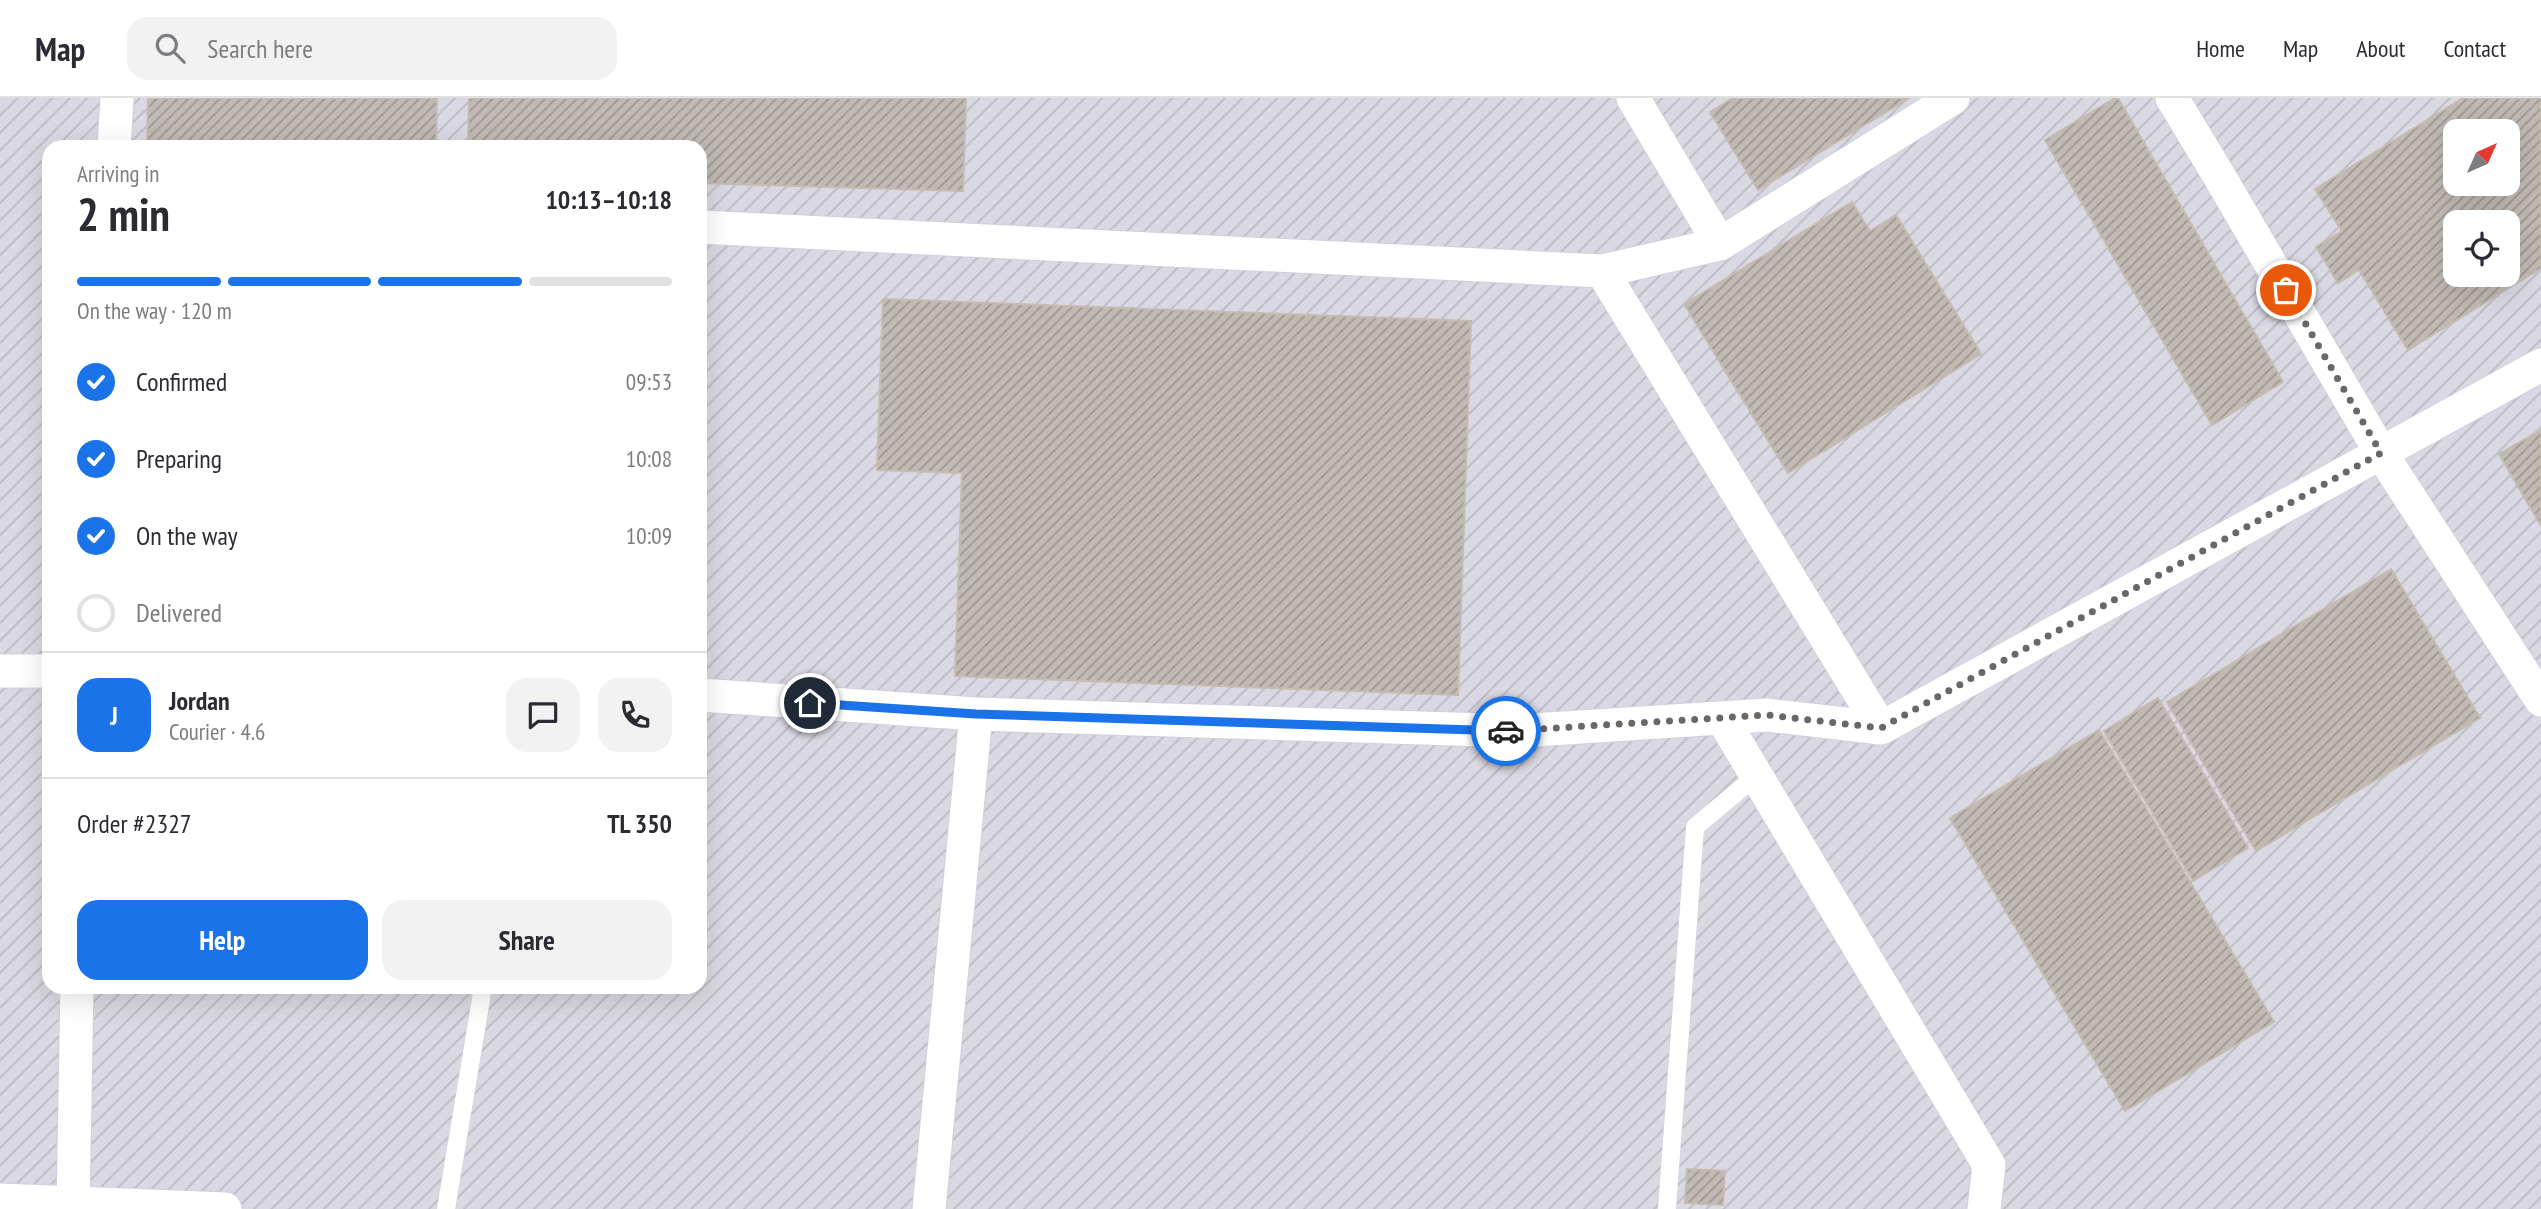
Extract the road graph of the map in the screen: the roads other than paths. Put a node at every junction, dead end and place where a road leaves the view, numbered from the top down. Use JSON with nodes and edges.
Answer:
{"nodes":[{"id":1,"x":117,"y":98,"type":"edge"},
{"id":2,"x":1633,"y":98,"type":"edge"},
{"id":3,"x":1953,"y":98,"type":"edge"},
{"id":4,"x":2172,"y":98,"type":"edge"},
{"id":5,"x":114,"y":140,"type":"edge"},
{"id":6,"x":707,"y":227,"type":"edge"},
{"id":7,"x":1720,"y":244,"type":"junction"},
{"id":8,"x":1602,"y":271,"type":"junction"},
{"id":9,"x":2541,"y":365,"type":"edge"},
{"id":10,"x":2381,"y":453,"type":"junction"},
{"id":11,"x":0,"y":671,"type":"edge"},
{"id":12,"x":42,"y":671,"type":"edge"},
{"id":13,"x":707,"y":695,"type":"edge"},
{"id":14,"x":2541,"y":700,"type":"edge"},
{"id":15,"x":976,"y":714,"type":"junction"},
{"id":16,"x":1722,"y":718,"type":"junction"},
{"id":17,"x":1881,"y":728,"type":"junction"},
{"id":18,"x":1756,"y":776,"type":"junction"},
{"id":19,"x":77,"y":994,"type":"edge"},
{"id":20,"x":482,"y":994,"type":"edge"},
{"id":21,"x":0,"y":1200,"type":"edge"},
{"id":22,"x":73,"y":1207,"type":"edge"},
{"id":23,"x":225,"y":1209,"type":"edge"},
{"id":24,"x":446,"y":1209,"type":"edge"},
{"id":25,"x":929,"y":1209,"type":"edge"},
{"id":26,"x":1667,"y":1209,"type":"edge"},
{"id":27,"x":1983,"y":1209,"type":"edge"}],
"edges":[{"from":1,"to":5,"type":"street"},
{"from":2,"to":7,"type":"street"},
{"from":3,"to":7,"type":"street"},
{"from":4,"to":10,"type":"street"},
{"from":6,"to":8,"type":"street"},
{"from":7,"to":8,"type":"street"},
{"from":8,"to":17,"type":"street"},
{"from":9,"to":10,"type":"street"},
{"from":10,"to":14,"type":"street"},
{"from":10,"to":17,"type":"street"},
{"from":11,"to":12,"type":"street"},
{"from":13,"to":15,"type":"street"},
{"from":15,"to":16,"type":"street"},
{"from":15,"to":25,"type":"street"},
{"from":16,"to":17,"type":"street"},
{"from":16,"to":18,"type":"street"},
{"from":18,"to":26,"type":"lane"},
{"from":18,"to":27,"type":"street"},
{"from":19,"to":22,"type":"street"},
{"from":20,"to":24,"type":"lane"},
{"from":21,"to":22,"type":"street"},
{"from":22,"to":23,"type":"street"}]}
